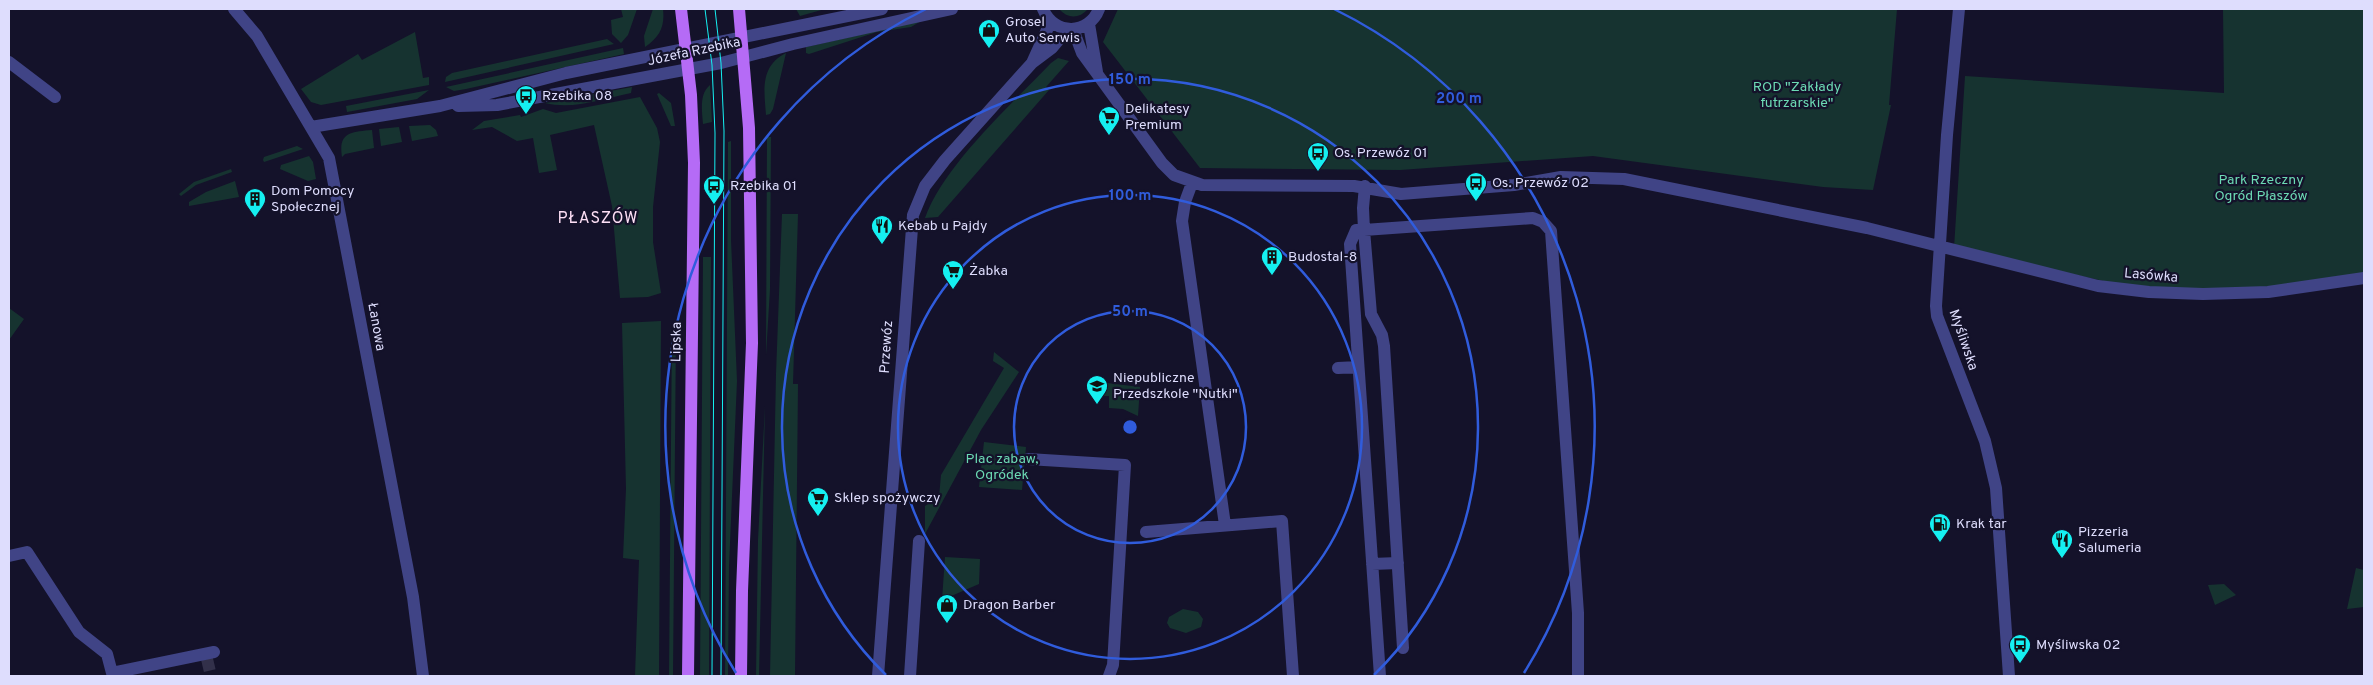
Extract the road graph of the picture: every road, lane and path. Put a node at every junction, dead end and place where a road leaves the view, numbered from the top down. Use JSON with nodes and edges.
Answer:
{"nodes":[{"id":1,"x":234,"y":9,"type":"edge"},
{"id":2,"x":681,"y":9,"type":"edge"},
{"id":3,"x":739,"y":9,"type":"edge"},
{"id":4,"x":882,"y":9,"type":"edge"},
{"id":5,"x":952,"y":9,"type":"edge"},
{"id":6,"x":1044,"y":9,"type":"edge"},
{"id":7,"x":1099,"y":9,"type":"edge"},
{"id":8,"x":1959,"y":9,"type":"edge"},
{"id":9,"x":1051,"y":21,"type":"junction"},
{"id":10,"x":1089,"y":24,"type":"junction"},
{"id":11,"x":1070,"y":30,"type":"junction"},
{"id":12,"x":742,"y":38,"type":"junction"},
{"id":13,"x":686,"y":49,"type":"junction"},
{"id":14,"x":744,"y":57,"type":"junction"},
{"id":15,"x":9,"y":62,"type":"edge"},
{"id":16,"x":1032,"y":63,"type":"junction"},
{"id":17,"x":689,"y":69,"type":"junction"},
{"id":18,"x":1098,"y":75,"type":"junction"},
{"id":19,"x":49,"y":97,"type":"dead end"},
{"id":20,"x":440,"y":106,"type":"junction"},
{"id":21,"x":311,"y":128,"type":"junction"},
{"id":22,"x":1192,"y":183,"type":"junction"},
{"id":23,"x":1365,"y":186,"type":"junction"},
{"id":24,"x":1364,"y":230,"type":"junction"},
{"id":25,"x":1940,"y":245,"type":"junction"},
{"id":26,"x":1189,"y":270,"type":"junction"},
{"id":27,"x":2364,"y":278,"type":"edge"},
{"id":28,"x":1200,"y":281,"type":"dead end"},
{"id":29,"x":1358,"y":367,"type":"junction"},
{"id":30,"x":1338,"y":368,"type":"dead end"},
{"id":31,"x":1028,"y":459,"type":"dead end"},
{"id":32,"x":1225,"y":526,"type":"junction"},
{"id":33,"x":1146,"y":532,"type":"dead end"},
{"id":34,"x":918,"y":541,"type":"dead end"},
{"id":35,"x":9,"y":556,"type":"edge"},
{"id":36,"x":1398,"y":562,"type":"junction"},
{"id":37,"x":1372,"y":564,"type":"junction"},
{"id":38,"x":1403,"y":648,"type":"dead end"},
{"id":39,"x":209,"y":654,"type":"dead end"},
{"id":40,"x":423,"y":676,"type":"edge"},
{"id":41,"x":688,"y":676,"type":"edge"},
{"id":42,"x":741,"y":676,"type":"edge"},
{"id":43,"x":878,"y":676,"type":"edge"},
{"id":44,"x":910,"y":676,"type":"edge"},
{"id":45,"x":1109,"y":676,"type":"edge"},
{"id":46,"x":1293,"y":676,"type":"edge"},
{"id":47,"x":1380,"y":676,"type":"edge"},
{"id":48,"x":1578,"y":676,"type":"edge"},
{"id":49,"x":2010,"y":676,"type":"edge"}],
"edges":[{"from":1,"to":21,"type":"street","name":"Łanowa"},
{"from":2,"to":13,"type":"main road","name":"Lipska"},
{"from":3,"to":12,"type":"main road"},
{"from":4,"to":12,"type":"street","name":"Józefa Rzebika"},
{"from":5,"to":14,"type":"street","name":"Józefa Rzebika"},
{"from":6,"to":9,"type":"street"},
{"from":7,"to":10,"type":"street"},
{"from":8,"to":25,"type":"street","name":"Myśliwska"},
{"from":9,"to":11,"type":"street"},
{"from":9,"to":16,"type":"street","name":"Przewóz"},
{"from":10,"to":11,"type":"street"},
{"from":10,"to":18,"type":"street"},
{"from":11,"to":16,"type":"street","name":"Przewóz"},
{"from":11,"to":18,"type":"street"},
{"from":12,"to":13,"type":"street","name":"Józefa Rzebika"},
{"from":12,"to":14,"type":"main road"},
{"from":13,"to":17,"type":"main road","name":"Lipska"},
{"from":13,"to":20,"type":"street","name":"Józefa Rzebika"},
{"from":14,"to":17,"type":"street","name":"Józefa Rzebika"},
{"from":14,"to":42,"type":"main road"},
{"from":15,"to":19,"type":"street"},
{"from":16,"to":43,"type":"street","name":"Przewóz"},
{"from":17,"to":20,"type":"street","name":"Józefa Rzebika"},
{"from":17,"to":41,"type":"main road","name":"Lipska"},
{"from":18,"to":22,"type":"street"},
{"from":20,"to":21,"type":"street","name":"Józefa Rzebika"},
{"from":21,"to":40,"type":"street","name":"Łanowa"},
{"from":22,"to":23,"type":"street","name":"Lasówka"},
{"from":22,"to":26,"type":"street"},
{"from":23,"to":24,"type":"street"},
{"from":23,"to":25,"type":"street","name":"Lasówka"},
{"from":24,"to":29,"type":"street"},
{"from":24,"to":36,"type":"street"},
{"from":24,"to":48,"type":"street"},
{"from":25,"to":27,"type":"street","name":"Lasówka"},
{"from":25,"to":49,"type":"street","name":"Myśliwska"},
{"from":26,"to":28,"type":"street"},
{"from":26,"to":32,"type":"street"},
{"from":29,"to":30,"type":"street"},
{"from":29,"to":37,"type":"street"},
{"from":31,"to":45,"type":"street"},
{"from":32,"to":33,"type":"street"},
{"from":32,"to":46,"type":"street"},
{"from":34,"to":44,"type":"street"},
{"from":35,"to":39,"type":"street"},
{"from":36,"to":37,"type":"street"},
{"from":36,"to":38,"type":"street"},
{"from":37,"to":47,"type":"street"}]}
